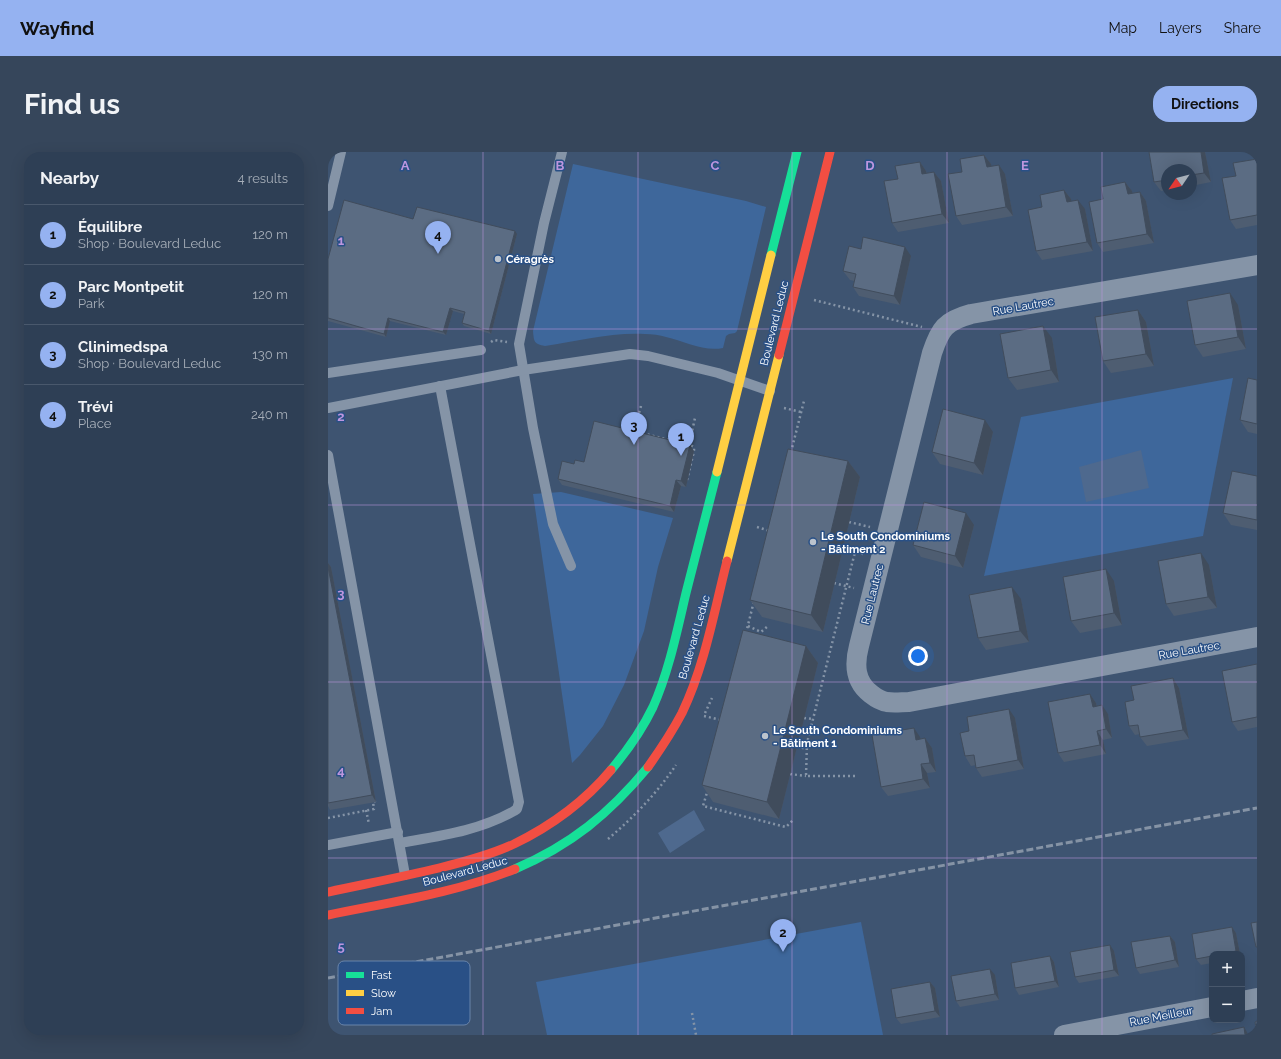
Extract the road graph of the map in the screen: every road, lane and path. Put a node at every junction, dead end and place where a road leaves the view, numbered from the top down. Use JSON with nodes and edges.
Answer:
{"nodes":[{"id":1,"x":341,"y":152,"type":"edge"},
{"id":2,"x":562,"y":152,"type":"edge"},
{"id":3,"x":797,"y":152,"type":"edge"},
{"id":4,"x":830,"y":152,"type":"edge"},
{"id":5,"x":328,"y":206,"type":"edge"},
{"id":6,"x":1257,"y":265,"type":"edge"},
{"id":7,"x":814,"y":300,"type":"dead end"},
{"id":8,"x":927,"y":328,"type":"dead end"},
{"id":9,"x":519,"y":344,"type":"junction"},
{"id":10,"x":481,"y":350,"type":"joint"},
{"id":11,"x":523,"y":370,"type":"junction"},
{"id":12,"x":328,"y":373,"type":"edge"},
{"id":13,"x":740,"y":381,"type":"junction"},
{"id":14,"x":440,"y":386,"type":"junction"},
{"id":15,"x":770,"y":390,"type":"junction"},
{"id":16,"x":804,"y":401,"type":"dead end"},
{"id":17,"x":641,"y":406,"type":"dead end"},
{"id":18,"x":328,"y":408,"type":"edge"},
{"id":19,"x":782,"y":408,"type":"dead end"},
{"id":20,"x":801,"y":412,"type":"junction"},
{"id":21,"x":695,"y":418,"type":"dead end"},
{"id":22,"x":638,"y":432,"type":"junction"},
{"id":23,"x":636,"y":437,"type":"edge"},
{"id":24,"x":676,"y":441,"type":"edge"},
{"id":25,"x":683,"y":443,"type":"edge"},
{"id":26,"x":689,"y":445,"type":"junction"},
{"id":27,"x":328,"y":455,"type":"edge"},
{"id":28,"x":789,"y":457,"type":"edge"},
{"id":29,"x":687,"y":480,"type":"dead end"},
{"id":30,"x":773,"y":524,"type":"edge"},
{"id":31,"x":757,"y":527,"type":"dead end"},
{"id":32,"x":842,"y":550,"type":"dead end"},
{"id":33,"x":571,"y":566,"type":"dead end"},
{"id":34,"x":834,"y":584,"type":"dead end"},
{"id":35,"x":846,"y":586,"type":"junction"},
{"id":36,"x":755,"y":597,"type":"edge"},
{"id":37,"x":748,"y":626,"type":"junction"},
{"id":38,"x":768,"y":626,"type":"edge"},
{"id":39,"x":746,"y":634,"type":"edge"},
{"id":40,"x":1257,"y":637,"type":"edge"},
{"id":41,"x":704,"y":716,"type":"dead end"},
{"id":42,"x":804,"y":718,"type":"dead end"},
{"id":43,"x":813,"y":719,"type":"junction"},
{"id":44,"x":725,"y":721,"type":"edge"},
{"id":45,"x":797,"y":746,"type":"dead end"},
{"id":46,"x":806,"y":749,"type":"junction"},
{"id":47,"x":790,"y":774,"type":"dead end"},
{"id":48,"x":806,"y":776,"type":"junction"},
{"id":49,"x":855,"y":776,"type":"dead end"},
{"id":50,"x":709,"y":783,"type":"edge"},
{"id":51,"x":373,"y":802,"type":"edge"},
{"id":52,"x":328,"y":818,"type":"edge"},
{"id":53,"x":794,"y":820,"type":"dead end"},
{"id":54,"x":398,"y":832,"type":"junction"},
{"id":55,"x":400,"y":843,"type":"junction"},
{"id":56,"x":328,"y":845,"type":"edge"},
{"id":57,"x":405,"y":875,"type":"junction"},
{"id":58,"x":328,"y":892,"type":"edge"},
{"id":59,"x":328,"y":915,"type":"edge"},
{"id":60,"x":1257,"y":998,"type":"edge"},
{"id":61,"x":1245,"y":1000,"type":"edge"},
{"id":62,"x":1209,"y":1007,"type":"edge"},
{"id":63,"x":692,"y":1013,"type":"dead end"},
{"id":64,"x":696,"y":1035,"type":"edge"},
{"id":65,"x":1064,"y":1035,"type":"edge"}],
"edges":[{"from":1,"to":5,"type":"lane"},
{"from":2,"to":9,"type":"lane"},
{"from":3,"to":13,"type":"street","name":"Boulevard Leduc"},
{"from":4,"to":15,"type":"street","name":"Boulevard Leduc"},
{"from":6,"to":40,"type":"street","name":"Rue Lautrec"},
{"from":7,"to":8,"type":"path"},
{"from":9,"to":10,"type":"path"},
{"from":9,"to":11,"type":"lane"},
{"from":10,"to":12,"type":"lane"},
{"from":11,"to":13,"type":"lane"},
{"from":11,"to":14,"type":"lane"},
{"from":11,"to":33,"type":"lane"},
{"from":13,"to":15,"type":"lane"},
{"from":13,"to":57,"type":"street","name":"Boulevard Leduc"},
{"from":14,"to":18,"type":"lane"},
{"from":14,"to":55,"type":"lane"},
{"from":15,"to":59,"type":"street","name":"Boulevard Leduc"},
{"from":16,"to":20,"type":"path"},
{"from":17,"to":22,"type":"path"},
{"from":19,"to":20,"type":"path"},
{"from":20,"to":28,"type":"path"},
{"from":21,"to":26,"type":"path"},
{"from":22,"to":23,"type":"path"},
{"from":22,"to":24,"type":"path"},
{"from":25,"to":26,"type":"path"},
{"from":26,"to":29,"type":"path"},
{"from":27,"to":54,"type":"lane"},
{"from":30,"to":31,"type":"path"},
{"from":32,"to":35,"type":"path"},
{"from":34,"to":35,"type":"path"},
{"from":35,"to":43,"type":"path"},
{"from":36,"to":37,"type":"path"},
{"from":37,"to":38,"type":"path"},
{"from":37,"to":39,"type":"path"},
{"from":41,"to":44,"type":"path"},
{"from":42,"to":43,"type":"path"},
{"from":43,"to":46,"type":"path"},
{"from":45,"to":46,"type":"path"},
{"from":46,"to":48,"type":"path"},
{"from":47,"to":48,"type":"path"},
{"from":48,"to":49,"type":"path"},
{"from":50,"to":53,"type":"path"},
{"from":51,"to":52,"type":"path"},
{"from":54,"to":55,"type":"lane"},
{"from":54,"to":56,"type":"lane"},
{"from":55,"to":57,"type":"lane"},
{"from":57,"to":58,"type":"street","name":"Boulevard Leduc"},
{"from":60,"to":61,"type":"street"},
{"from":62,"to":65,"type":"street","name":"Rue Meilleur"},
{"from":63,"to":64,"type":"path"}]}
